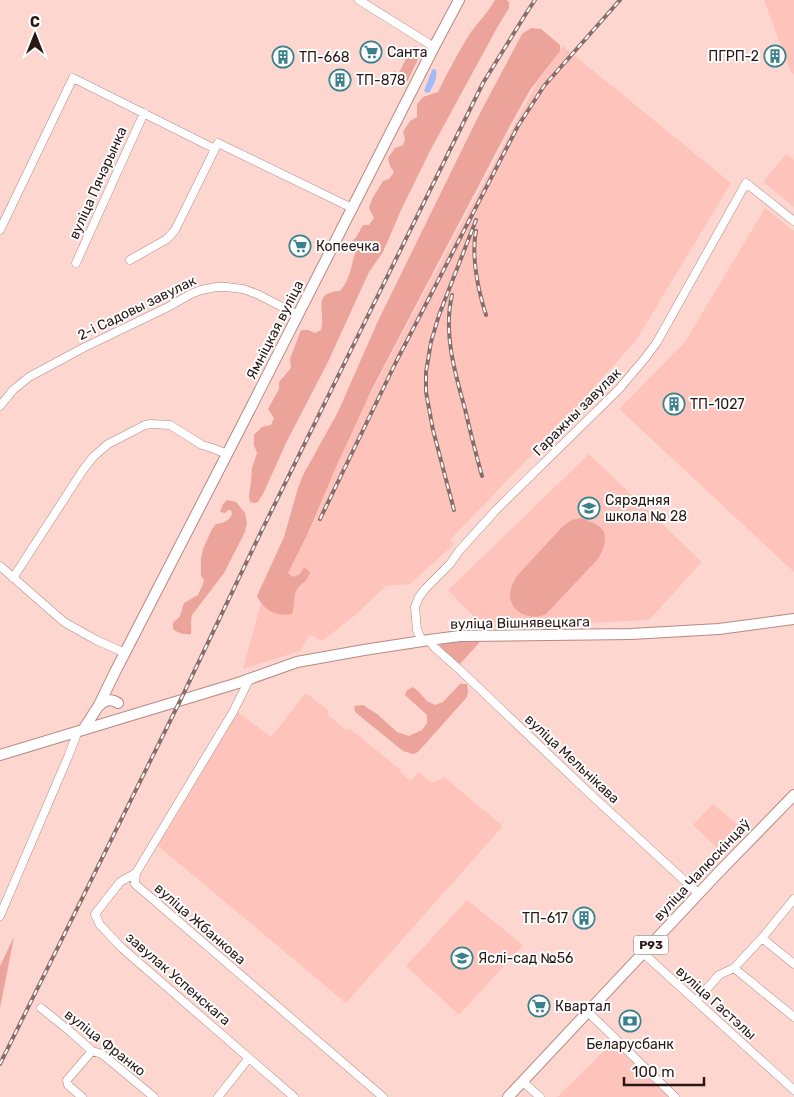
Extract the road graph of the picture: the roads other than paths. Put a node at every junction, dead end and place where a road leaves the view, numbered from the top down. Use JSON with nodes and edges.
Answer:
{"nodes":[{"id":1,"x":358,"y":0,"type":"edge"},
{"id":2,"x":459,"y":0,"type":"edge"},
{"id":3,"x":434,"y":47,"type":"junction"},
{"id":4,"x":144,"y":113,"type":"junction"},
{"id":5,"x":216,"y":146,"type":"junction"},
{"id":6,"x":352,"y":208,"type":"junction"},
{"id":7,"x":794,"y":221,"type":"edge"},
{"id":8,"x":0,"y":230,"type":"edge"},
{"id":9,"x":130,"y":260,"type":"dead end"},
{"id":10,"x":76,"y":263,"type":"dead end"},
{"id":11,"x":298,"y":315,"type":"junction"},
{"id":12,"x":0,"y":406,"type":"edge"},
{"id":13,"x":227,"y":454,"type":"junction"},
{"id":14,"x":0,"y":566,"type":"edge"},
{"id":15,"x":13,"y":578,"type":"junction"},
{"id":16,"x":794,"y":619,"type":"edge"},
{"id":17,"x":426,"y":640,"type":"junction"},
{"id":18,"x":125,"y":654,"type":"junction"},
{"id":19,"x":115,"y":672,"type":"junction"},
{"id":20,"x":250,"y":678,"type":"junction"},
{"id":21,"x":99,"y":705,"type":"junction"},
{"id":22,"x":119,"y":705,"type":"junction"},
{"id":23,"x":137,"y":713,"type":"junction"},
{"id":24,"x":111,"y":721,"type":"junction"},
{"id":25,"x":80,"y":730,"type":"junction"},
{"id":26,"x":0,"y":755,"type":"edge"},
{"id":27,"x":794,"y":794,"type":"edge"},
{"id":28,"x":136,"y":873,"type":"junction"},
{"id":29,"x":699,"y":894,"type":"junction"},
{"id":30,"x":794,"y":899,"type":"edge"},
{"id":31,"x":791,"y":910,"type":"edge"},
{"id":32,"x":0,"y":916,"type":"edge"},
{"id":33,"x":762,"y":938,"type":"junction"},
{"id":34,"x":643,"y":953,"type":"junction"},
{"id":35,"x":794,"y":964,"type":"edge"},
{"id":36,"x":734,"y":968,"type":"junction"},
{"id":37,"x":696,"y":1001,"type":"junction"},
{"id":38,"x":41,"y":1008,"type":"dead end"},
{"id":39,"x":588,"y":1012,"type":"junction"},
{"id":40,"x":794,"y":1017,"type":"edge"},
{"id":41,"x":92,"y":1051,"type":"junction"},
{"id":42,"x":249,"y":1058,"type":"junction"},
{"id":43,"x":523,"y":1082,"type":"junction"},
{"id":44,"x":794,"y":1090,"type":"edge"},
{"id":45,"x":82,"y":1097,"type":"edge"},
{"id":46,"x":154,"y":1097,"type":"edge"},
{"id":47,"x":218,"y":1097,"type":"edge"},
{"id":48,"x":294,"y":1097,"type":"edge"},
{"id":49,"x":383,"y":1097,"type":"edge"},
{"id":50,"x":508,"y":1097,"type":"edge"},
{"id":51,"x":540,"y":1097,"type":"edge"},
{"id":52,"x":676,"y":1097,"type":"edge"}],
"edges":[{"from":1,"to":3,"type":"street"},
{"from":2,"to":3,"type":"main road","name":"Ямніцкая вуліца"},
{"from":3,"to":6,"type":"main road","name":"Ямніцкая вуліца"},
{"from":4,"to":5,"type":"street"},
{"from":4,"to":8,"type":"street"},
{"from":4,"to":10,"type":"street","name":"вуліца Пячэрынка"},
{"from":5,"to":6,"type":"street"},
{"from":5,"to":9,"type":"street"},
{"from":6,"to":11,"type":"main road","name":"Ямніцкая вуліца"},
{"from":7,"to":17,"type":"street","name":"Гаражны завулак"},
{"from":11,"to":12,"type":"street","name":"2-і Садовы завулак"},
{"from":11,"to":13,"type":"main road","name":"Ямніцкая вуліца"},
{"from":13,"to":15,"type":"street"},
{"from":13,"to":18,"type":"main road","name":"Ямніцкая вуліца"},
{"from":14,"to":15,"type":"street"},
{"from":15,"to":18,"type":"street"},
{"from":16,"to":17,"type":"main road","name":"вуліца Вішнявецкага"},
{"from":17,"to":20,"type":"main road","name":"вуліца Вішнявецкага"},
{"from":17,"to":29,"type":"street","name":"вуліца Мельнікава"},
{"from":18,"to":19,"type":"main road","name":"Ямніцкая вуліца"},
{"from":19,"to":21,"type":"main road","name":"Ямніцкая вуліца"},
{"from":19,"to":22,"type":"main road"},
{"from":20,"to":23,"type":"main road","name":"вуліца Вішнявецкага"},
{"from":20,"to":28,"type":"street"},
{"from":21,"to":22,"type":"main road"},
{"from":21,"to":24,"type":"main road"},
{"from":21,"to":25,"type":"main road","name":"Ямніцкая вуліца"},
{"from":22,"to":23,"type":"main road"},
{"from":22,"to":24,"type":"main road"},
{"from":23,"to":24,"type":"main road","name":"вуліца Вішнявецкага"},
{"from":24,"to":25,"type":"main road","name":"вуліца Вішнявецкага"},
{"from":25,"to":26,"type":"main road","name":"вуліца Вішнявецкага"},
{"from":25,"to":32,"type":"street"},
{"from":27,"to":29,"type":"main road","name":"вуліца Чалюскінцаў","number":"Р93"},
{"from":28,"to":42,"type":"street","name":"завулак Успенскага"},
{"from":28,"to":49,"type":"street","name":"вуліца Жбанкова"},
{"from":29,"to":34,"type":"main road","name":"вуліца Чалюскінцаў","number":"Р93"},
{"from":30,"to":31,"type":"street"},
{"from":31,"to":33,"type":"street"},
{"from":33,"to":35,"type":"street"},
{"from":33,"to":36,"type":"street"},
{"from":34,"to":37,"type":"street","name":"вуліца Гастэлы"},
{"from":34,"to":39,"type":"main road","name":"вуліца Чалюскінцаў","number":"Р93"},
{"from":36,"to":37,"type":"street"},
{"from":36,"to":40,"type":"street"},
{"from":37,"to":44,"type":"street","name":"вуліца Гастэлы"},
{"from":38,"to":41,"type":"street","name":"вуліца Франко"},
{"from":39,"to":43,"type":"main road","name":"вуліца Чалюскінцаў","number":"Р93"},
{"from":39,"to":52,"type":"street"},
{"from":41,"to":45,"type":"street"},
{"from":41,"to":46,"type":"street","name":"вуліца Франко"},
{"from":42,"to":47,"type":"street"},
{"from":42,"to":48,"type":"street","name":"завулак Успенскага"},
{"from":43,"to":50,"type":"main road","name":"вуліца Чалюскінцаў","number":"Р93"},
{"from":43,"to":51,"type":"street"}]}
